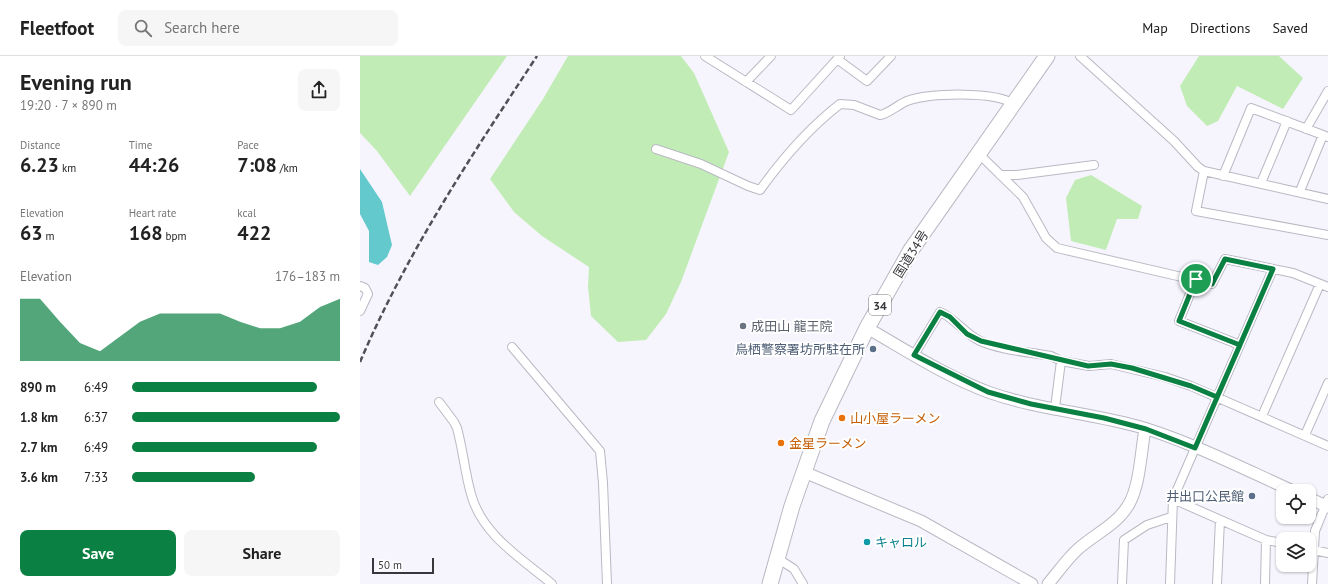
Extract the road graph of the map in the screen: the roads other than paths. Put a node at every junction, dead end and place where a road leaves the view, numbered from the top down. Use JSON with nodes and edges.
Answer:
{"nodes":[{"id":1,"x":705,"y":56,"type":"edge"},
{"id":2,"x":771,"y":56,"type":"edge"},
{"id":3,"x":891,"y":56,"type":"edge"},
{"id":4,"x":1047,"y":56,"type":"edge"},
{"id":5,"x":1080,"y":56,"type":"edge"},
{"id":6,"x":838,"y":57,"type":"edge"},
{"id":7,"x":746,"y":82,"type":"junction"},
{"id":8,"x":1328,"y":91,"type":"edge"},
{"id":9,"x":1014,"y":104,"type":"junction"},
{"id":10,"x":1287,"y":122,"type":"junction"},
{"id":11,"x":1306,"y":129,"type":"junction"},
{"id":12,"x":1325,"y":136,"type":"edge"},
{"id":13,"x":656,"y":149,"type":"dead end"},
{"id":14,"x":979,"y":154,"type":"junction"},
{"id":15,"x":1094,"y":165,"type":"dead end"},
{"id":16,"x":1204,"y":171,"type":"junction"},
{"id":17,"x":1000,"y":175,"type":"junction"},
{"id":18,"x":1223,"y":176,"type":"junction"},
{"id":19,"x":1261,"y":183,"type":"junction"},
{"id":20,"x":1300,"y":192,"type":"junction"},
{"id":21,"x":1328,"y":198,"type":"edge"},
{"id":22,"x":1328,"y":234,"type":"edge"},
{"id":23,"x":1273,"y":269,"type":"junction"},
{"id":24,"x":1196,"y":279,"type":"junction"},
{"id":25,"x":1324,"y":285,"type":"edge"},
{"id":26,"x":360,"y":286,"type":"edge"},
{"id":27,"x":360,"y":311,"type":"edge"},
{"id":28,"x":867,"y":328,"type":"junction"},
{"id":29,"x":1240,"y":345,"type":"junction"},
{"id":30,"x":512,"y":347,"type":"dead end"},
{"id":31,"x":914,"y":355,"type":"junction"},
{"id":32,"x":1061,"y":361,"type":"junction"},
{"id":33,"x":1328,"y":383,"type":"edge"},
{"id":34,"x":1217,"y":397,"type":"junction"},
{"id":35,"x":439,"y":402,"type":"dead end"},
{"id":36,"x":1055,"y":408,"type":"junction"},
{"id":37,"x":1262,"y":416,"type":"junction"},
{"id":38,"x":1146,"y":429,"type":"junction"},
{"id":39,"x":1305,"y":435,"type":"junction"},
{"id":40,"x":1328,"y":446,"type":"edge"},
{"id":41,"x":1195,"y":448,"type":"junction"},
{"id":42,"x":804,"y":472,"type":"junction"},
{"id":43,"x":1277,"y":484,"type":"edge"},
{"id":44,"x":1173,"y":499,"type":"junction"},
{"id":45,"x":1316,"y":500,"type":"edge"},
{"id":46,"x":1327,"y":504,"type":"edge"},
{"id":47,"x":1171,"y":517,"type":"junction"},
{"id":48,"x":1220,"y":520,"type":"junction"},
{"id":49,"x":1315,"y":532,"type":"edge"},
{"id":50,"x":1266,"y":540,"type":"junction"},
{"id":51,"x":1276,"y":542,"type":"edge"},
{"id":52,"x":1316,"y":550,"type":"edge"},
{"id":53,"x":1328,"y":553,"type":"edge"},
{"id":54,"x":777,"y":558,"type":"junction"},
{"id":55,"x":1312,"y":572,"type":"edge"},
{"id":56,"x":552,"y":584,"type":"edge"},
{"id":57,"x":607,"y":584,"type":"edge"},
{"id":58,"x":770,"y":584,"type":"edge"},
{"id":59,"x":803,"y":584,"type":"edge"},
{"id":60,"x":1032,"y":584,"type":"edge"},
{"id":61,"x":1048,"y":584,"type":"edge"},
{"id":62,"x":1122,"y":584,"type":"edge"},
{"id":63,"x":1170,"y":584,"type":"edge"},
{"id":64,"x":1218,"y":584,"type":"edge"},
{"id":65,"x":1264,"y":584,"type":"edge"},
{"id":66,"x":1312,"y":584,"type":"edge"}],
"edges":[{"from":1,"to":7,"type":"street"},
{"from":2,"to":7,"type":"street"},
{"from":3,"to":6,"type":"street"},
{"from":4,"to":9,"type":"highway","name":"国道34号","number":"34"},
{"from":5,"to":16,"type":"street"},
{"from":6,"to":7,"type":"street"},
{"from":8,"to":11,"type":"street"},
{"from":9,"to":13,"type":"street"},
{"from":9,"to":14,"type":"highway","name":"国道34号","number":"34"},
{"from":10,"to":11,"type":"street"},
{"from":10,"to":18,"type":"street"},
{"from":10,"to":19,"type":"street"},
{"from":11,"to":12,"type":"street"},
{"from":12,"to":20,"type":"street"},
{"from":14,"to":17,"type":"street"},
{"from":14,"to":28,"type":"highway","name":"国道34号","number":"34"},
{"from":15,"to":17,"type":"street"},
{"from":16,"to":18,"type":"street"},
{"from":16,"to":22,"type":"street"},
{"from":17,"to":24,"type":"street"},
{"from":18,"to":19,"type":"street"},
{"from":19,"to":20,"type":"street"},
{"from":20,"to":21,"type":"street"},
{"from":23,"to":24,"type":"street"},
{"from":23,"to":25,"type":"street"},
{"from":23,"to":29,"type":"street"},
{"from":24,"to":29,"type":"street"},
{"from":25,"to":37,"type":"street"},
{"from":26,"to":27,"type":"street"},
{"from":28,"to":31,"type":"street"},
{"from":28,"to":42,"type":"highway","name":"国道34号","number":"34"},
{"from":29,"to":34,"type":"street"},
{"from":30,"to":57,"type":"street"},
{"from":31,"to":32,"type":"street"},
{"from":31,"to":36,"type":"street"},
{"from":32,"to":34,"type":"street"},
{"from":32,"to":36,"type":"street"},
{"from":33,"to":39,"type":"street"},
{"from":34,"to":37,"type":"street"},
{"from":34,"to":41,"type":"street"},
{"from":35,"to":56,"type":"street"},
{"from":36,"to":38,"type":"street"},
{"from":37,"to":39,"type":"street"},
{"from":38,"to":41,"type":"street"},
{"from":38,"to":61,"type":"street"},
{"from":39,"to":40,"type":"street"},
{"from":41,"to":43,"type":"street"},
{"from":41,"to":44,"type":"street"},
{"from":42,"to":54,"type":"highway","name":"国道34号","number":"34"},
{"from":42,"to":60,"type":"street"},
{"from":44,"to":47,"type":"street"},
{"from":44,"to":48,"type":"street"},
{"from":45,"to":46,"type":"street"},
{"from":46,"to":49,"type":"street"},
{"from":47,"to":62,"type":"street"},
{"from":47,"to":63,"type":"street"},
{"from":48,"to":50,"type":"street"},
{"from":48,"to":64,"type":"street"},
{"from":50,"to":51,"type":"street"},
{"from":50,"to":65,"type":"street"},
{"from":52,"to":53,"type":"street"},
{"from":54,"to":58,"type":"highway","name":"国道34号","number":"34"},
{"from":54,"to":59,"type":"street"},
{"from":55,"to":66,"type":"street"}]}
